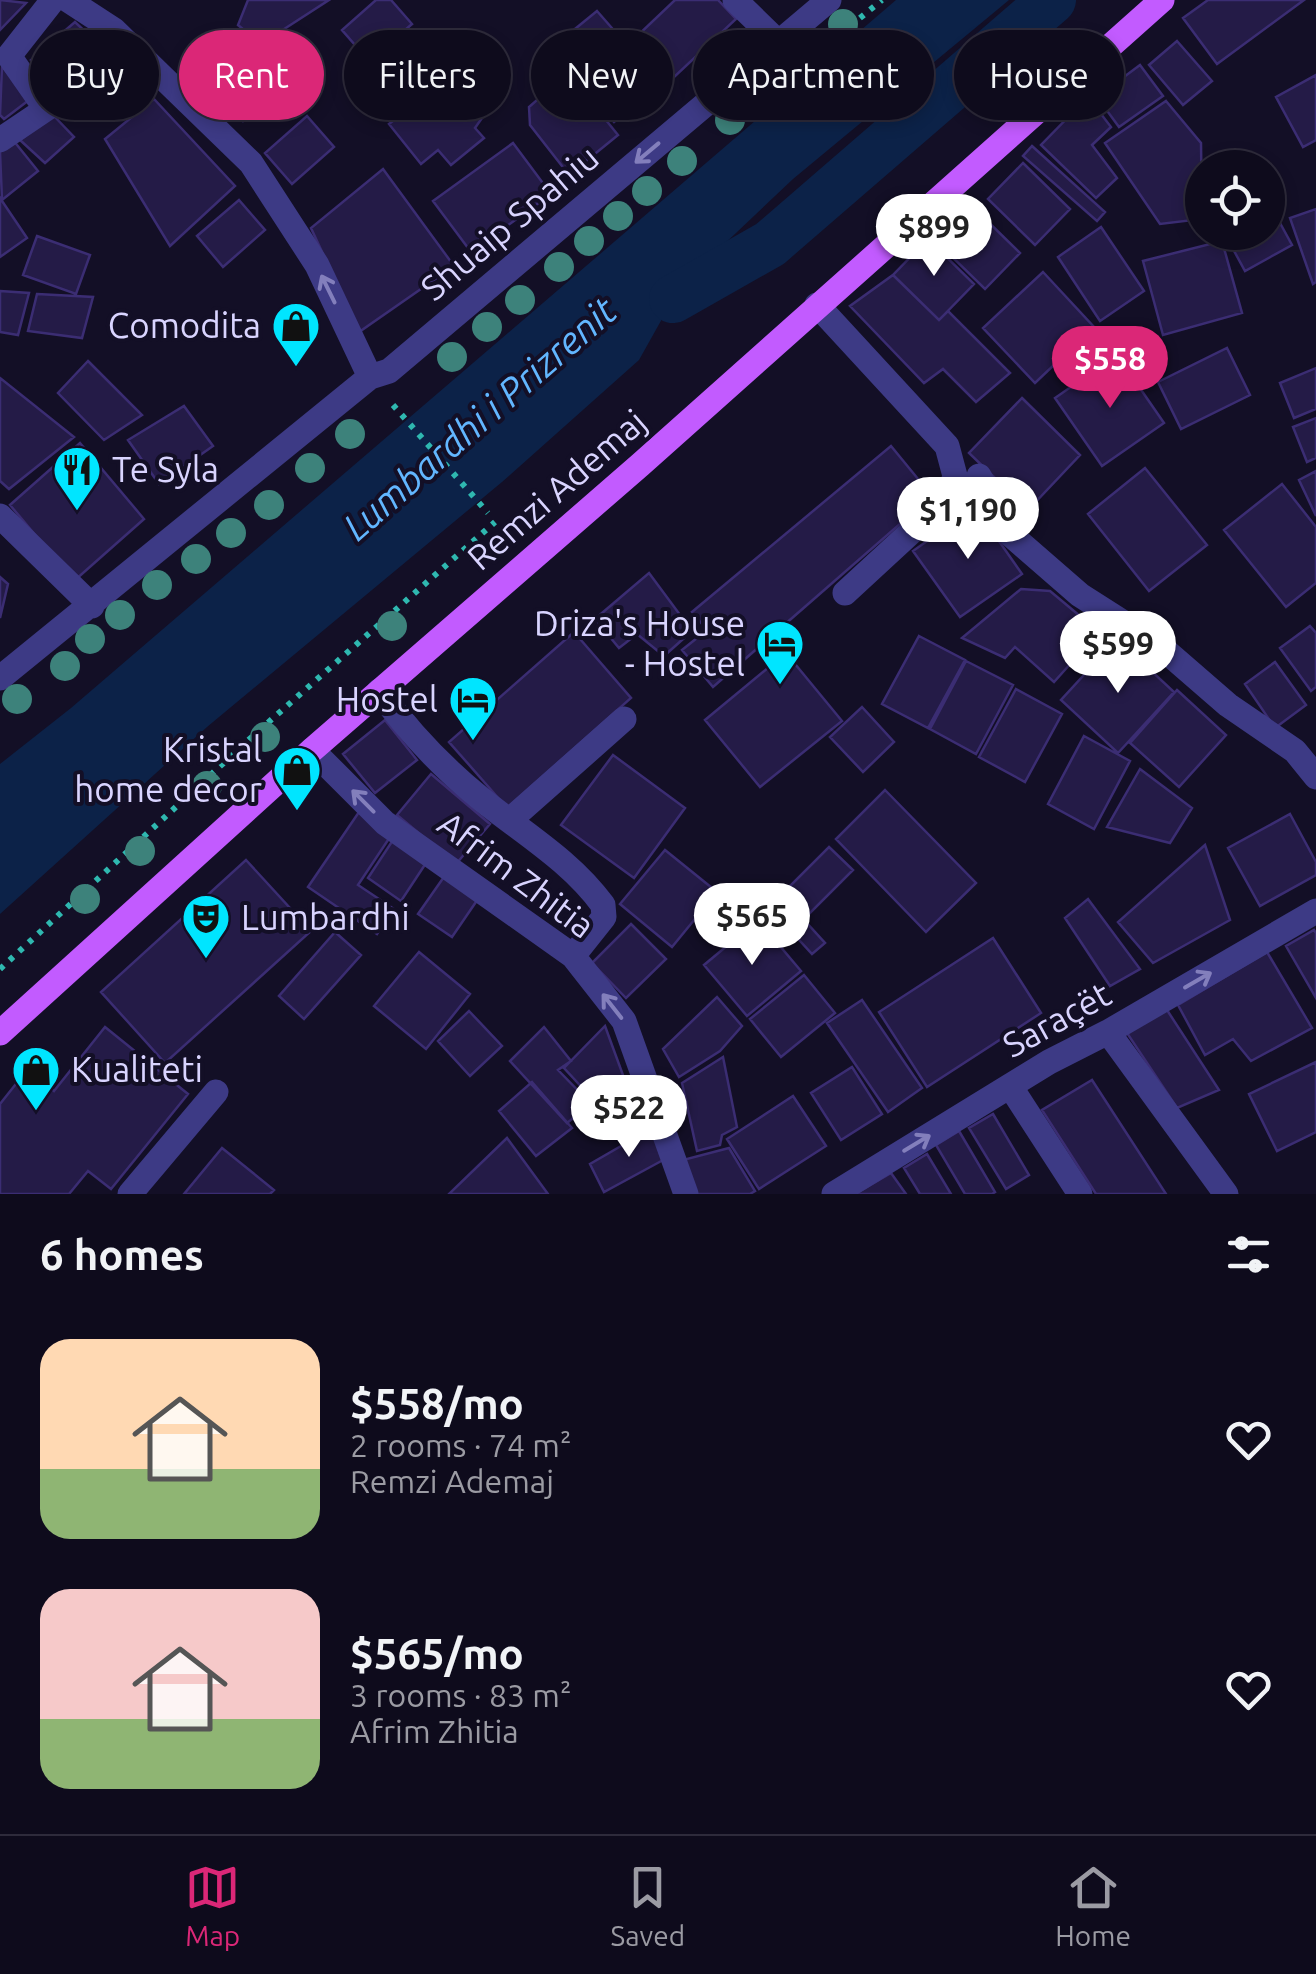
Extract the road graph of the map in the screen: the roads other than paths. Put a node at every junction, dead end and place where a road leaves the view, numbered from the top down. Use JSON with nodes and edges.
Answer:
{"nodes":[{"id":1,"x":53,"y":0,"type":"edge"},
{"id":2,"x":68,"y":0,"type":"edge"},
{"id":3,"x":735,"y":0,"type":"edge"},
{"id":4,"x":828,"y":0,"type":"edge"},
{"id":5,"x":1162,"y":0,"type":"edge"},
{"id":6,"x":766,"y":30,"type":"edge"},
{"id":7,"x":792,"y":30,"type":"edge"},
{"id":8,"x":693,"y":114,"type":"edge"},
{"id":9,"x":0,"y":140,"type":"edge"},
{"id":10,"x":817,"y":305,"type":"junction"},
{"id":11,"x":370,"y":377,"type":"junction"},
{"id":12,"x":979,"y":476,"type":"dead end"},
{"id":13,"x":0,"y":516,"type":"edge"},
{"id":14,"x":844,"y":593,"type":"dead end"},
{"id":15,"x":92,"y":606,"type":"junction"},
{"id":16,"x":0,"y":678,"type":"edge"},
{"id":17,"x":378,"y":691,"type":"junction"},
{"id":18,"x":624,"y":719,"type":"dead end"},
{"id":19,"x":312,"y":750,"type":"junction"},
{"id":20,"x":1316,"y":778,"type":"edge"},
{"id":21,"x":510,"y":820,"type":"junction"},
{"id":22,"x":1316,"y":911,"type":"edge"},
{"id":23,"x":573,"y":956,"type":"junction"},
{"id":24,"x":1108,"y":1032,"type":"junction"},
{"id":25,"x":0,"y":1034,"type":"edge"},
{"id":26,"x":1010,"y":1086,"type":"junction"},
{"id":27,"x":216,"y":1092,"type":"dead end"},
{"id":28,"x":130,"y":1194,"type":"edge"},
{"id":29,"x":686,"y":1194,"type":"edge"},
{"id":30,"x":834,"y":1194,"type":"edge"},
{"id":31,"x":1080,"y":1194,"type":"edge"},
{"id":32,"x":1226,"y":1194,"type":"edge"}],
"edges":[{"from":1,"to":9,"type":"street"},
{"from":11,"to":2,"type":"street","one_way":true},
{"from":3,"to":6,"type":"street"},
{"from":4,"to":7,"type":"street","name":"Shuaip Spahiu"},
{"from":5,"to":10,"type":"main road","name":"Remzi Ademaj"},
{"from":8,"to":11,"type":"street","name":"Shuaip Spahiu","one_way":true},
{"from":10,"to":14,"type":"street"},
{"from":10,"to":17,"type":"main road","name":"Remzi Ademaj"},
{"from":11,"to":15,"type":"street","name":"Shuaip Spahiu"},
{"from":12,"to":20,"type":"street"},
{"from":13,"to":15,"type":"street"},
{"from":15,"to":16,"type":"street","name":"Shuaip Spahiu"},
{"from":17,"to":19,"type":"main road","name":"Remzi Ademaj"},
{"from":17,"to":21,"type":"street"},
{"from":18,"to":21,"type":"street"},
{"from":23,"to":19,"type":"street","name":"Afrim Zhitia","one_way":true},
{"from":19,"to":25,"type":"main road","name":"Remzi Ademaj"},
{"from":21,"to":23,"type":"street"},
{"from":24,"to":22,"type":"street","name":"Saraçët","one_way":true},
{"from":29,"to":23,"type":"street","name":"Afrim Zhitia","one_way":true},
{"from":24,"to":26,"type":"street","name":"Saraçët"},
{"from":24,"to":32,"type":"street"},
{"from":30,"to":26,"type":"street","name":"Saraçët","one_way":true},
{"from":26,"to":31,"type":"street"},
{"from":27,"to":28,"type":"street"}]}
